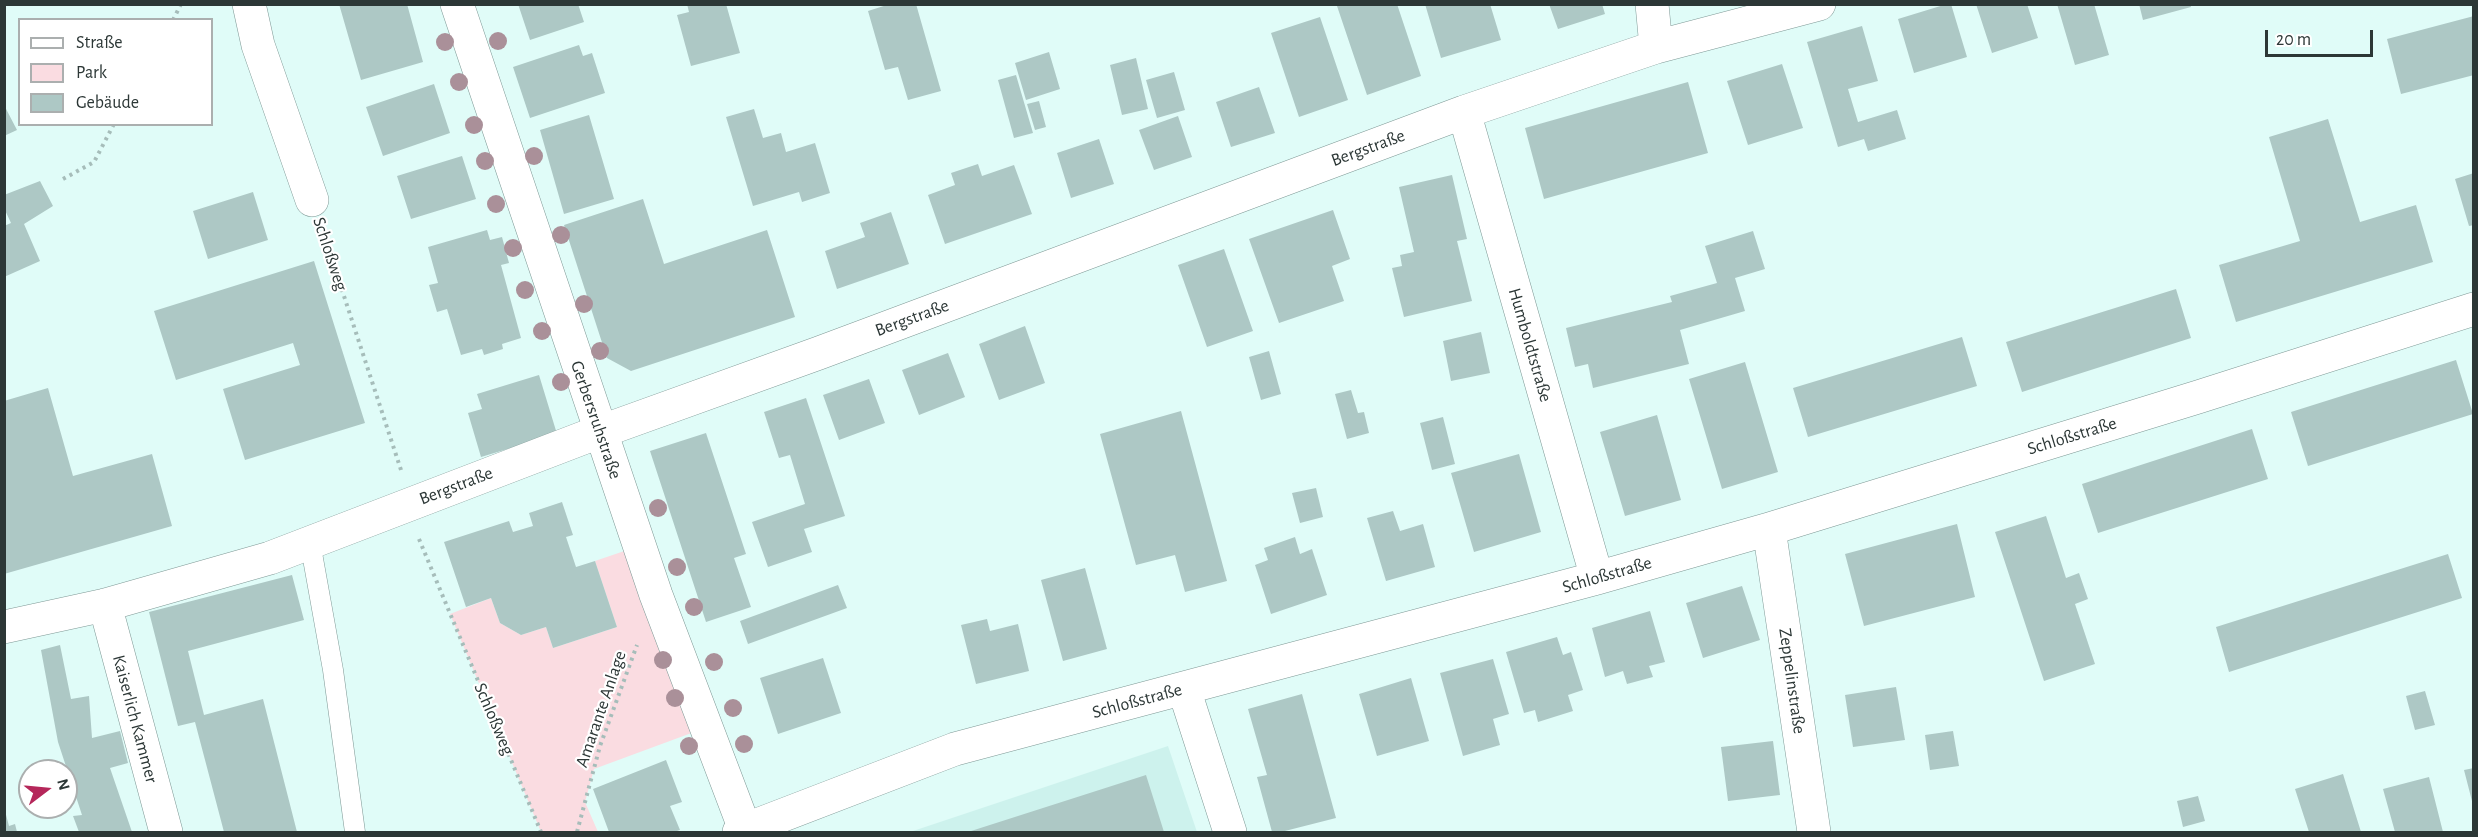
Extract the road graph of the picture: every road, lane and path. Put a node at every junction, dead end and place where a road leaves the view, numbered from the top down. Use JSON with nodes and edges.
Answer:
{"nodes":[{"id":1,"x":181,"y":4,"type":"edge"},
{"id":2,"x":249,"y":4,"type":"edge"},
{"id":3,"x":457,"y":4,"type":"edge"},
{"id":4,"x":1652,"y":4,"type":"edge"},
{"id":5,"x":1819,"y":4,"type":"edge"},
{"id":6,"x":174,"y":18,"type":"edge"},
{"id":7,"x":1656,"y":47,"type":"junction"},
{"id":8,"x":1464,"y":112,"type":"junction"},
{"id":9,"x":113,"y":126,"type":"edge"},
{"id":10,"x":63,"y":179,"type":"dead end"},
{"id":11,"x":312,"y":200,"type":"joint"},
{"id":12,"x":2474,"y":309,"type":"edge"},
{"id":13,"x":600,"y":432,"type":"junction"},
{"id":14,"x":409,"y":504,"type":"junction"},
{"id":15,"x":1769,"y":529,"type":"junction"},
{"id":16,"x":310,"y":542,"type":"junction"},
{"id":17,"x":1597,"y":578,"type":"junction"},
{"id":18,"x":656,"y":595,"type":"junction"},
{"id":19,"x":105,"y":605,"type":"junction"},
{"id":20,"x":4,"y":627,"type":"edge"},
{"id":21,"x":1184,"y":689,"type":"junction"},
{"id":22,"x":743,"y":831,"type":"edge"},
{"id":23,"x":166,"y":832,"type":"edge"},
{"id":24,"x":355,"y":832,"type":"edge"},
{"id":25,"x":541,"y":832,"type":"edge"},
{"id":26,"x":577,"y":832,"type":"edge"},
{"id":27,"x":1230,"y":832,"type":"edge"},
{"id":28,"x":1814,"y":832,"type":"edge"}],
"edges":[{"from":1,"to":6,"type":"path"},
{"from":2,"to":11,"type":"street","name":"Schloßweg"},
{"from":3,"to":13,"type":"street","name":"Gerbersruhstraße"},
{"from":4,"to":7,"type":"street"},
{"from":5,"to":7,"type":"street","name":"Bergstraße"},
{"from":7,"to":8,"type":"street","name":"Bergstraße"},
{"from":8,"to":13,"type":"street","name":"Bergstraße"},
{"from":8,"to":17,"type":"street","name":"Humboldtstraße"},
{"from":9,"to":10,"type":"path"},
{"from":11,"to":14,"type":"path","name":"Schloßweg"},
{"from":12,"to":15,"type":"street","name":"Schloßstraße"},
{"from":13,"to":14,"type":"street","name":"Bergstraße"},
{"from":13,"to":18,"type":"street","name":"Gerbersruhstraße"},
{"from":14,"to":16,"type":"street","name":"Bergstraße"},
{"from":14,"to":25,"type":"path","name":"Schloßweg"},
{"from":15,"to":17,"type":"street","name":"Schloßstraße"},
{"from":15,"to":28,"type":"street","name":"Zeppelinstraße"},
{"from":16,"to":19,"type":"street","name":"Bergstraße"},
{"from":16,"to":24,"type":"lane"},
{"from":17,"to":21,"type":"street","name":"Schloßstraße"},
{"from":18,"to":22,"type":"street","name":"Gerbersruhstraße"},
{"from":18,"to":26,"type":"path","name":"Amarante Anlage"},
{"from":19,"to":20,"type":"street","name":"Bergstraße"},
{"from":19,"to":23,"type":"street","name":"Kaiserlich Kammer"},
{"from":21,"to":22,"type":"street","name":"Schloßstraße"},
{"from":21,"to":27,"type":"street"}]}
